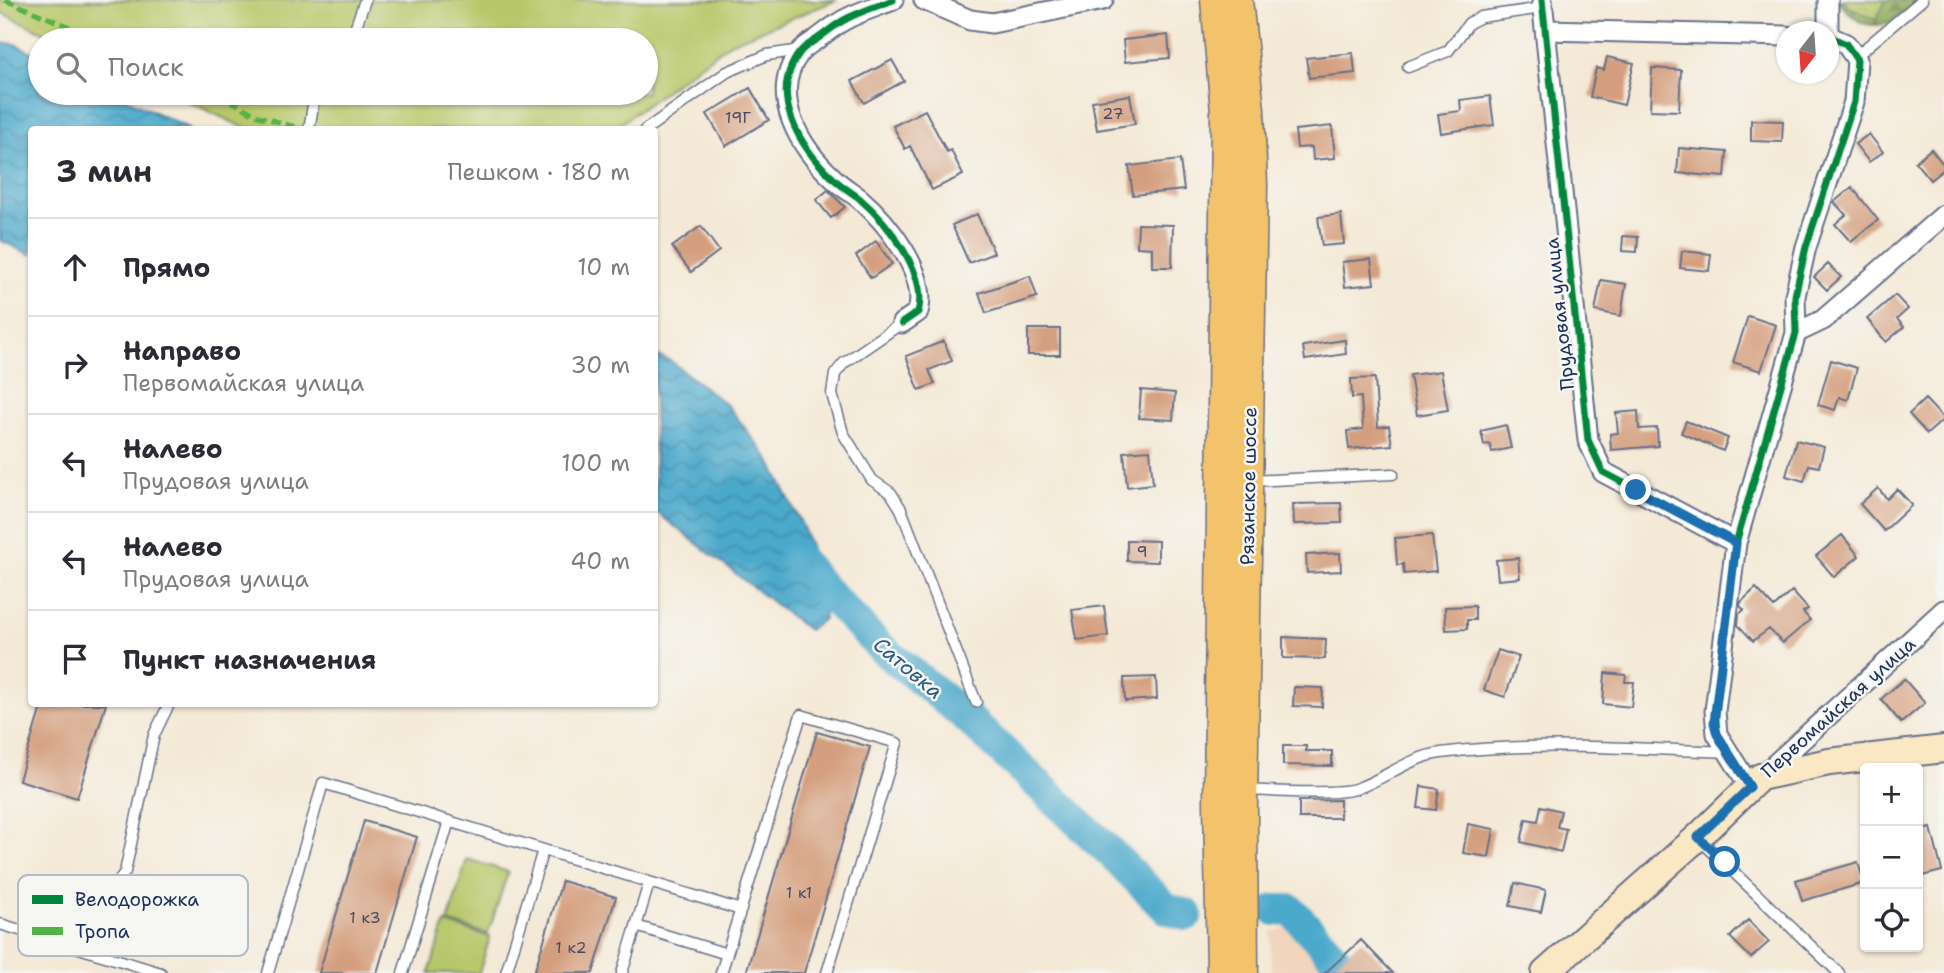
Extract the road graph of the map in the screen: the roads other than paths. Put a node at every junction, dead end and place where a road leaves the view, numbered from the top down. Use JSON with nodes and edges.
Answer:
{"nodes":[{"id":1,"x":365,"y":0,"type":"edge"},
{"id":2,"x":893,"y":0,"type":"edge"},
{"id":3,"x":924,"y":0,"type":"edge"},
{"id":4,"x":1103,"y":0,"type":"edge"},
{"id":5,"x":1216,"y":0,"type":"edge"},
{"id":6,"x":1237,"y":0,"type":"edge"},
{"id":7,"x":1828,"y":0,"type":"edge"},
{"id":8,"x":1922,"y":0,"type":"edge"},
{"id":9,"x":1542,"y":4,"type":"edge"},
{"id":10,"x":1828,"y":21,"type":"edge"},
{"id":11,"x":355,"y":28,"type":"edge"},
{"id":12,"x":1546,"y":30,"type":"junction"},
{"id":13,"x":1776,"y":36,"type":"edge"},
{"id":14,"x":1839,"y":40,"type":"edge"},
{"id":15,"x":801,"y":51,"type":"junction"},
{"id":16,"x":1855,"y":57,"type":"junction"},
{"id":17,"x":1408,"y":67,"type":"dead end"},
{"id":18,"x":313,"y":105,"type":"edge"},
{"id":19,"x":310,"y":126,"type":"edge"},
{"id":20,"x":651,"y":126,"type":"edge"},
{"id":21,"x":1944,"y":215,"type":"edge"},
{"id":22,"x":902,"y":323,"type":"joint"},
{"id":23,"x":1796,"y":333,"type":"junction"},
{"id":24,"x":1393,"y":474,"type":"dead end"},
{"id":25,"x":1248,"y":481,"type":"junction"},
{"id":26,"x":1736,"y":543,"type":"junction"},
{"id":27,"x":1944,"y":610,"type":"edge"},
{"id":28,"x":976,"y":702,"type":"dead end"},
{"id":29,"x":168,"y":707,"type":"edge"},
{"id":30,"x":1944,"y":749,"type":"edge"},
{"id":31,"x":1728,"y":752,"type":"junction"},
{"id":32,"x":1755,"y":782,"type":"junction"},
{"id":33,"x":1242,"y":790,"type":"junction"},
{"id":34,"x":449,"y":821,"type":"junction"},
{"id":35,"x":1698,"y":837,"type":"junction"},
{"id":36,"x":543,"y":850,"type":"junction"},
{"id":37,"x":123,"y":875,"type":"edge"},
{"id":38,"x":649,"y":883,"type":"junction"},
{"id":39,"x":741,"y":911,"type":"junction"},
{"id":40,"x":0,"y":924,"type":"edge"},
{"id":41,"x":636,"y":926,"type":"junction"},
{"id":42,"x":18,"y":929,"type":"edge"},
{"id":43,"x":727,"y":954,"type":"junction"},
{"id":44,"x":105,"y":956,"type":"edge"},
{"id":45,"x":161,"y":973,"type":"edge"},
{"id":46,"x":268,"y":973,"type":"edge"},
{"id":47,"x":403,"y":973,"type":"edge"},
{"id":48,"x":506,"y":973,"type":"edge"},
{"id":49,"x":622,"y":973,"type":"edge"},
{"id":50,"x":721,"y":973,"type":"edge"},
{"id":51,"x":827,"y":973,"type":"edge"},
{"id":52,"x":1222,"y":973,"type":"edge"},
{"id":53,"x":1243,"y":973,"type":"edge"},
{"id":54,"x":1545,"y":973,"type":"edge"},
{"id":55,"x":1839,"y":973,"type":"edge"}],
"edges":[{"from":1,"to":11,"type":"lane"},
{"from":2,"to":15,"type":"street"},
{"from":3,"to":4,"type":"street"},
{"from":5,"to":52,"type":"main road","name":"Рязанское шоссе"},
{"from":6,"to":25,"type":"main road","name":"Рязанское шоссе"},
{"from":7,"to":10,"type":"street"},
{"from":8,"to":16,"type":"lane"},
{"from":9,"to":12,"type":"street","name":"Прудовая улица"},
{"from":9,"to":17,"type":"lane"},
{"from":12,"to":13,"type":"street"},
{"from":12,"to":26,"type":"street","name":"Прудовая улица"},
{"from":14,"to":16,"type":"street"},
{"from":15,"to":20,"type":"lane"},
{"from":15,"to":22,"type":"street"},
{"from":16,"to":23,"type":"street"},
{"from":18,"to":19,"type":"lane"},
{"from":21,"to":23,"type":"street"},
{"from":22,"to":28,"type":"lane"},
{"from":23,"to":26,"type":"street"},
{"from":24,"to":25,"type":"lane"},
{"from":25,"to":33,"type":"main road","name":"Рязанское шоссе"},
{"from":26,"to":31,"type":"street"},
{"from":27,"to":32,"type":"street","name":"Первомайская улица"},
{"from":29,"to":37,"type":"lane"},
{"from":30,"to":32,"type":"main road"},
{"from":31,"to":32,"type":"street"},
{"from":31,"to":33,"type":"lane"},
{"from":32,"to":35,"type":"main road","name":"Первомайская улица"},
{"from":33,"to":53,"type":"main road","name":"Рязанское шоссе"},
{"from":34,"to":36,"type":"lane"},
{"from":34,"to":46,"type":"lane"},
{"from":34,"to":47,"type":"lane"},
{"from":35,"to":54,"type":"main road","name":"Первомайская улица"},
{"from":35,"to":55,"type":"lane"},
{"from":36,"to":38,"type":"lane"},
{"from":36,"to":48,"type":"lane"},
{"from":38,"to":39,"type":"lane"},
{"from":38,"to":41,"type":"lane"},
{"from":39,"to":43,"type":"lane"},
{"from":39,"to":51,"type":"lane"},
{"from":40,"to":42,"type":"lane"},
{"from":41,"to":43,"type":"lane"},
{"from":41,"to":49,"type":"lane"},
{"from":43,"to":50,"type":"lane"},
{"from":44,"to":45,"type":"lane"}]}
